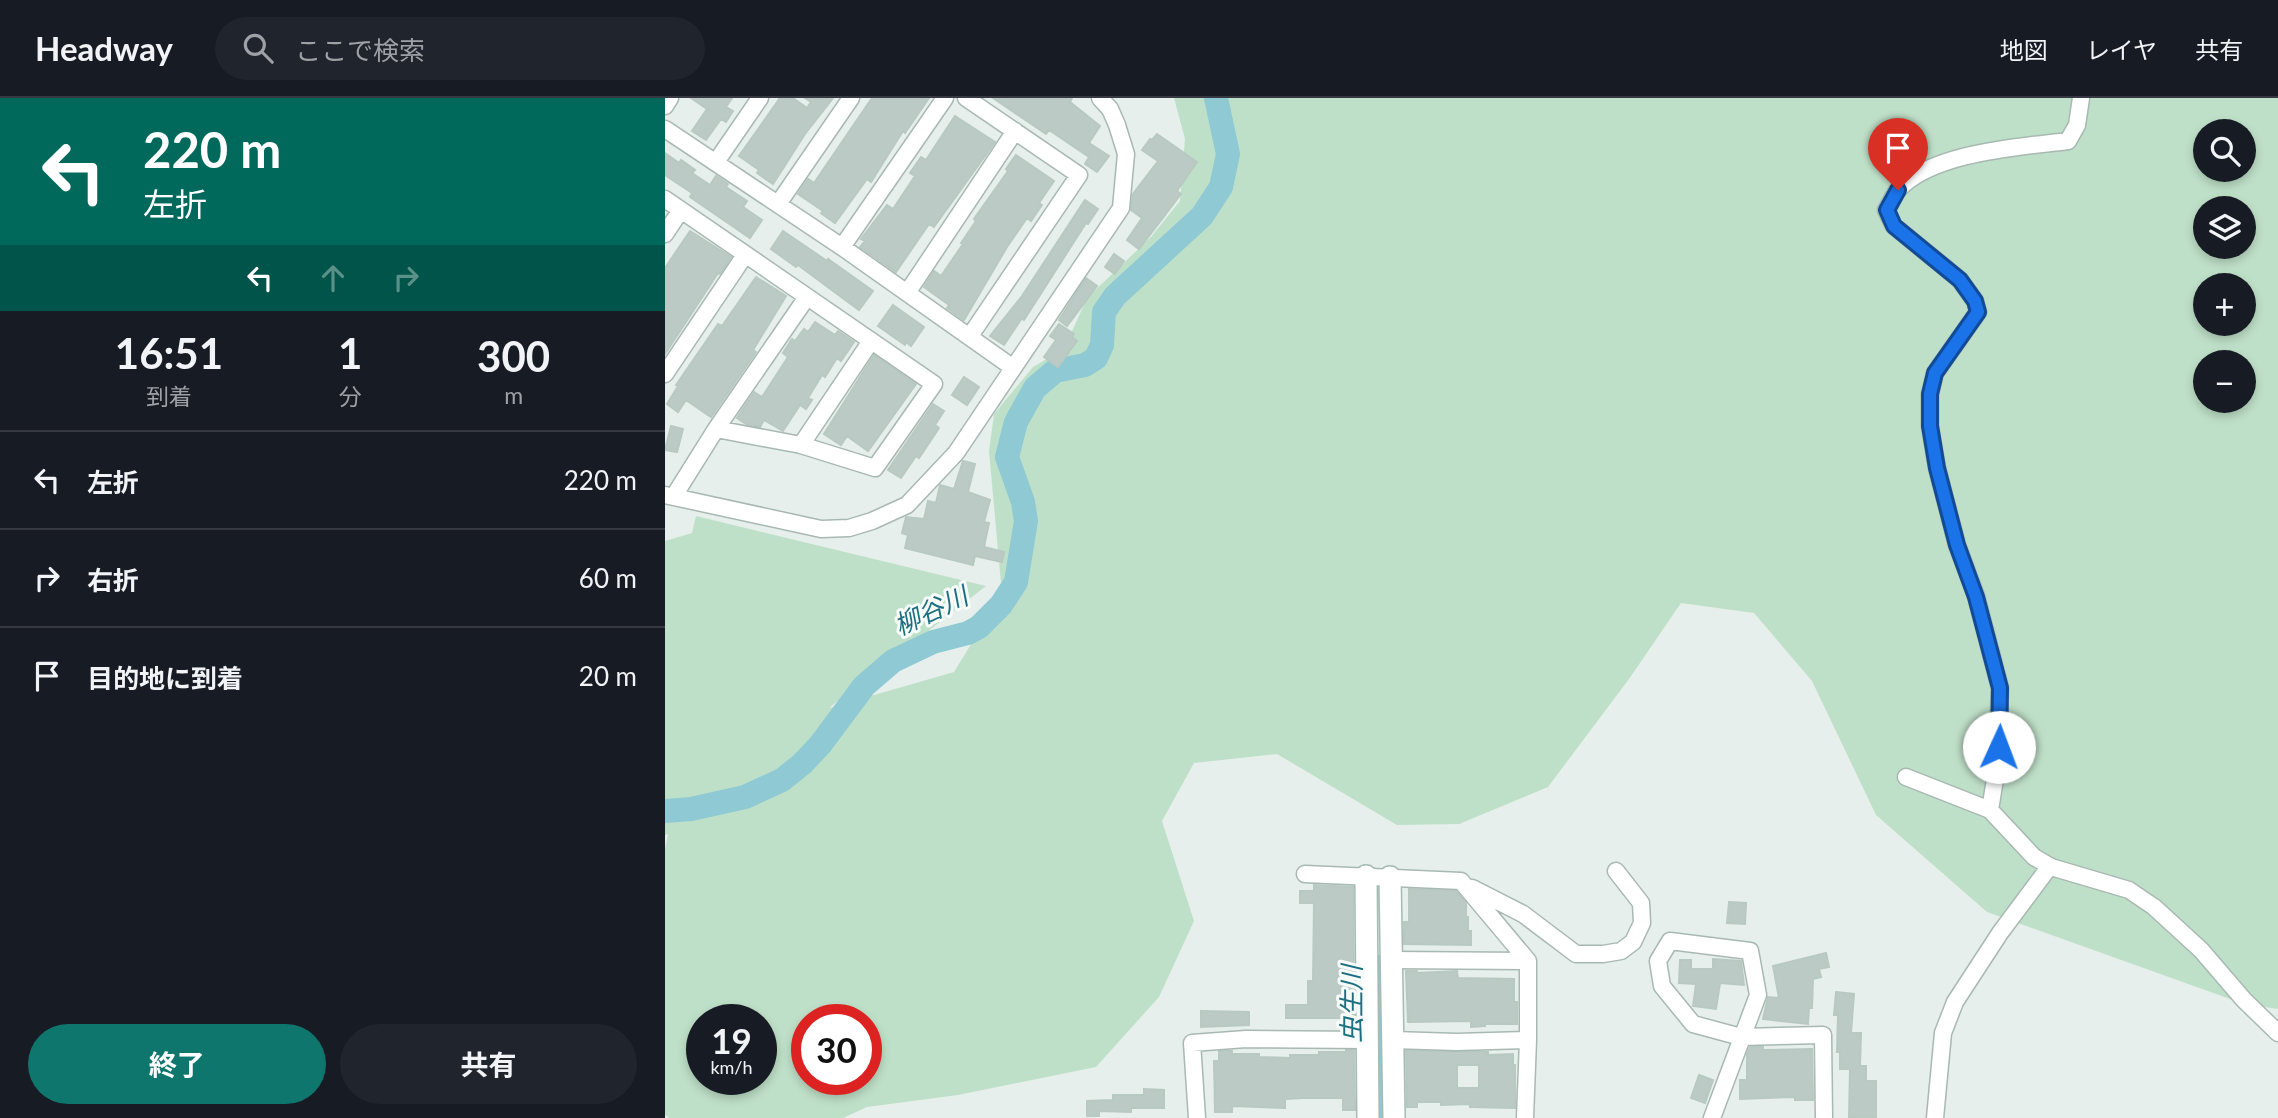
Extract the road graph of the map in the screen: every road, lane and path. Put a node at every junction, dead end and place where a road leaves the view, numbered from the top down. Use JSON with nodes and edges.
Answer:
{"nodes":[{"id":1,"x":670,"y":98,"type":"edge"},
{"id":2,"x":760,"y":98,"type":"edge"},
{"id":3,"x":851,"y":98,"type":"edge"},
{"id":4,"x":946,"y":98,"type":"edge"},
{"id":5,"x":966,"y":98,"type":"edge"},
{"id":6,"x":1100,"y":98,"type":"edge"},
{"id":7,"x":2081,"y":98,"type":"edge"},
{"id":8,"x":665,"y":106,"type":"edge"},
{"id":9,"x":665,"y":129,"type":"edge"},
{"id":10,"x":1016,"y":131,"type":"junction"},
{"id":11,"x":716,"y":162,"type":"junction"},
{"id":12,"x":665,"y":200,"type":"edge"},
{"id":13,"x":778,"y":204,"type":"junction"},
{"id":14,"x":681,"y":210,"type":"junction"},
{"id":15,"x":665,"y":234,"type":"edge"},
{"id":16,"x":842,"y":247,"type":"junction"},
{"id":17,"x":745,"y":255,"type":"junction"},
{"id":18,"x":907,"y":293,"type":"junction"},
{"id":19,"x":807,"y":297,"type":"junction"},
{"id":20,"x":970,"y":336,"type":"junction"},
{"id":21,"x":871,"y":341,"type":"junction"},
{"id":22,"x":1012,"y":367,"type":"junction"},
{"id":23,"x":665,"y":373,"type":"edge"},
{"id":24,"x":716,"y":429,"type":"junction"},
{"id":25,"x":801,"y":445,"type":"junction"},
{"id":26,"x":669,"y":496,"type":"edge"},
{"id":27,"x":1906,"y":777,"type":"dead end"},
{"id":28,"x":1990,"y":810,"type":"junction"},
{"id":29,"x":2050,"y":866,"type":"junction"},
{"id":30,"x":1616,"y":871,"type":"dead end"},
{"id":31,"x":1305,"y":874,"type":"dead end"},
{"id":32,"x":1366,"y":876,"type":"junction"},
{"id":33,"x":1390,"y":877,"type":"junction"},
{"id":34,"x":1461,"y":881,"type":"junction"},
{"id":35,"x":1391,"y":960,"type":"junction"},
{"id":36,"x":1528,"y":961,"type":"junction"},
{"id":37,"x":2278,"y":1033,"type":"edge"},
{"id":38,"x":1741,"y":1037,"type":"junction"},
{"id":39,"x":1367,"y":1040,"type":"junction"},
{"id":40,"x":1393,"y":1040,"type":"junction"},
{"id":41,"x":1528,"y":1040,"type":"junction"},
{"id":42,"x":1197,"y":1118,"type":"edge"},
{"id":43,"x":1368,"y":1118,"type":"edge"},
{"id":44,"x":1394,"y":1118,"type":"edge"},
{"id":45,"x":1525,"y":1118,"type":"edge"},
{"id":46,"x":1712,"y":1118,"type":"edge"},
{"id":47,"x":1824,"y":1118,"type":"edge"},
{"id":48,"x":1935,"y":1118,"type":"edge"}],
"edges":[{"from":1,"to":8,"type":"street"},
{"from":2,"to":11,"type":"street"},
{"from":3,"to":13,"type":"street"},
{"from":4,"to":16,"type":"street"},
{"from":5,"to":10,"type":"street"},
{"from":6,"to":22,"type":"street"},
{"from":7,"to":28,"type":"street"},
{"from":9,"to":11,"type":"street"},
{"from":10,"to":18,"type":"street"},
{"from":10,"to":20,"type":"street"},
{"from":11,"to":13,"type":"street"},
{"from":12,"to":14,"type":"street"},
{"from":13,"to":16,"type":"street"},
{"from":14,"to":15,"type":"street"},
{"from":14,"to":17,"type":"street"},
{"from":16,"to":18,"type":"street"},
{"from":17,"to":19,"type":"street"},
{"from":17,"to":23,"type":"street"},
{"from":18,"to":20,"type":"street"},
{"from":19,"to":21,"type":"street"},
{"from":19,"to":24,"type":"street"},
{"from":20,"to":22,"type":"street"},
{"from":21,"to":25,"type":"street"},
{"from":21,"to":25,"type":"street"},
{"from":22,"to":26,"type":"street"},
{"from":24,"to":25,"type":"street"},
{"from":24,"to":26,"type":"street"},
{"from":27,"to":28,"type":"street"},
{"from":28,"to":29,"type":"street"},
{"from":29,"to":37,"type":"street"},
{"from":29,"to":48,"type":"street"},
{"from":30,"to":34,"type":"street"},
{"from":31,"to":32,"type":"street"},
{"from":32,"to":33,"type":"street"},
{"from":32,"to":39,"type":"street"},
{"from":33,"to":34,"type":"street"},
{"from":33,"to":35,"type":"street"},
{"from":34,"to":36,"type":"street"},
{"from":35,"to":36,"type":"street"},
{"from":35,"to":40,"type":"street"},
{"from":36,"to":41,"type":"street"},
{"from":38,"to":38,"type":"street"},
{"from":38,"to":46,"type":"street"},
{"from":38,"to":47,"type":"street"},
{"from":39,"to":42,"type":"street"},
{"from":39,"to":43,"type":"street"},
{"from":40,"to":41,"type":"street"},
{"from":40,"to":44,"type":"street"},
{"from":41,"to":45,"type":"street"}]}
